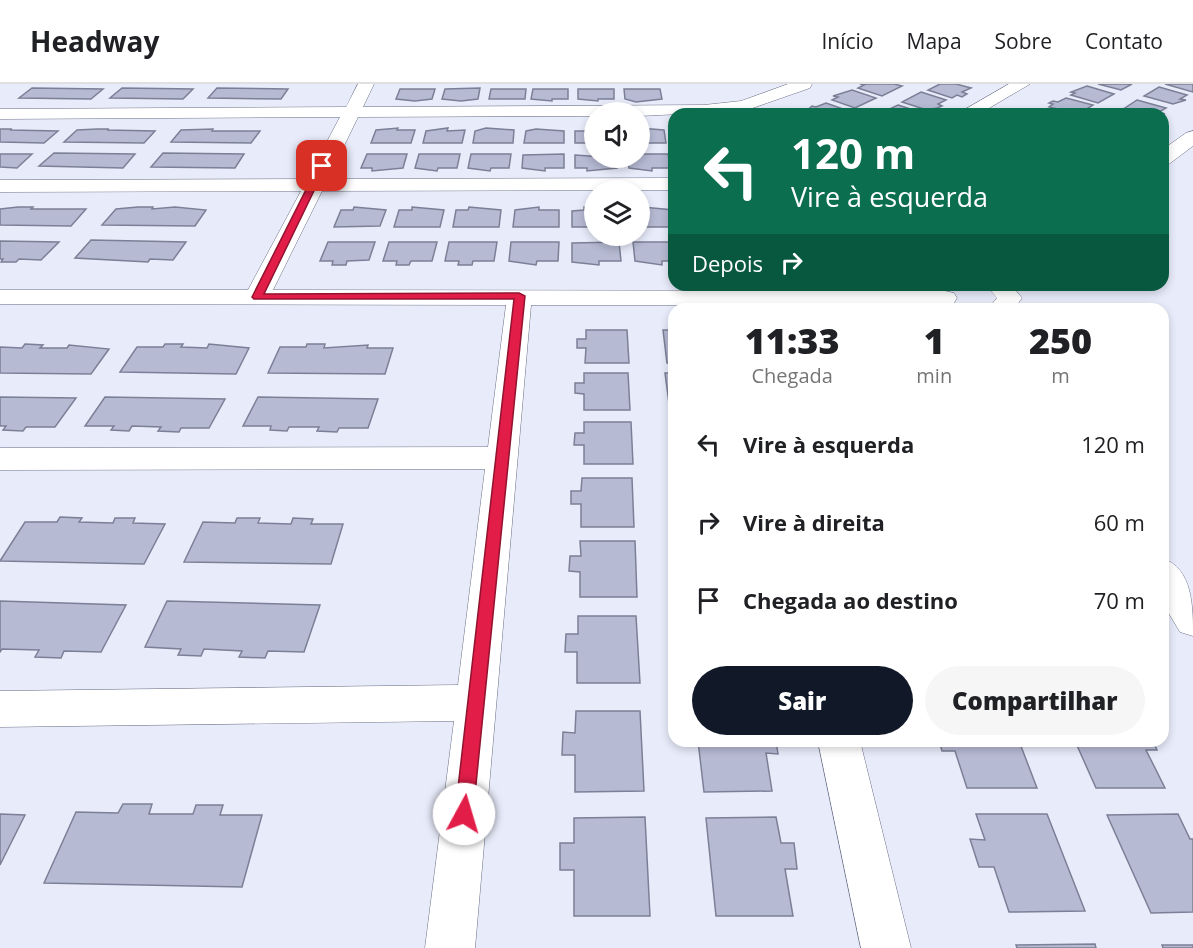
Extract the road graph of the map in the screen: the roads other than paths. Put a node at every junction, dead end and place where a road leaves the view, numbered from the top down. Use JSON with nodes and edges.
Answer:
{"nodes":[{"id":1,"x":366,"y":84,"type":"edge"},
{"id":2,"x":804,"y":84,"type":"edge"},
{"id":3,"x":1022,"y":84,"type":"edge"},
{"id":4,"x":724,"y":108,"type":"edge"},
{"id":5,"x":977,"y":108,"type":"edge"},
{"id":6,"x":668,"y":110,"type":"edge"},
{"id":7,"x":351,"y":112,"type":"junction"},
{"id":8,"x":0,"y":114,"type":"edge"},
{"id":9,"x":1193,"y":137,"type":"edge"},
{"id":10,"x":1169,"y":155,"type":"edge"},
{"id":11,"x":313,"y":184,"type":"junction"},
{"id":12,"x":668,"y":184,"type":"edge"},
{"id":13,"x":0,"y":186,"type":"edge"},
{"id":14,"x":943,"y":291,"type":"edge"},
{"id":15,"x":1004,"y":291,"type":"edge"},
{"id":16,"x":519,"y":296,"type":"junction"},
{"id":17,"x":0,"y":297,"type":"edge"},
{"id":18,"x":257,"y":297,"type":"junction"},
{"id":19,"x":739,"y":302,"type":"edge"},
{"id":20,"x":960,"y":303,"type":"edge"},
{"id":21,"x":1006,"y":303,"type":"edge"},
{"id":22,"x":502,"y":458,"type":"junction"},
{"id":23,"x":0,"y":459,"type":"edge"},
{"id":24,"x":476,"y":703,"type":"junction"},
{"id":25,"x":0,"y":709,"type":"edge"},
{"id":26,"x":840,"y":747,"type":"edge"},
{"id":27,"x":450,"y":948,"type":"edge"},
{"id":28,"x":886,"y":948,"type":"edge"}],
"edges":[{"from":1,"to":7,"type":"street"},
{"from":2,"to":4,"type":"street"},
{"from":3,"to":5,"type":"street"},
{"from":6,"to":7,"type":"street"},
{"from":7,"to":8,"type":"street"},
{"from":7,"to":11,"type":"street"},
{"from":9,"to":10,"type":"street"},
{"from":11,"to":12,"type":"street"},
{"from":11,"to":13,"type":"street"},
{"from":11,"to":18,"type":"street"},
{"from":14,"to":19,"type":"street"},
{"from":14,"to":20,"type":"street"},
{"from":15,"to":21,"type":"street"},
{"from":16,"to":18,"type":"street"},
{"from":16,"to":19,"type":"street"},
{"from":16,"to":22,"type":"street"},
{"from":17,"to":18,"type":"street"},
{"from":22,"to":23,"type":"street"},
{"from":22,"to":24,"type":"street"},
{"from":24,"to":25,"type":"street"},
{"from":24,"to":27,"type":"street"},
{"from":26,"to":28,"type":"street"}]}
